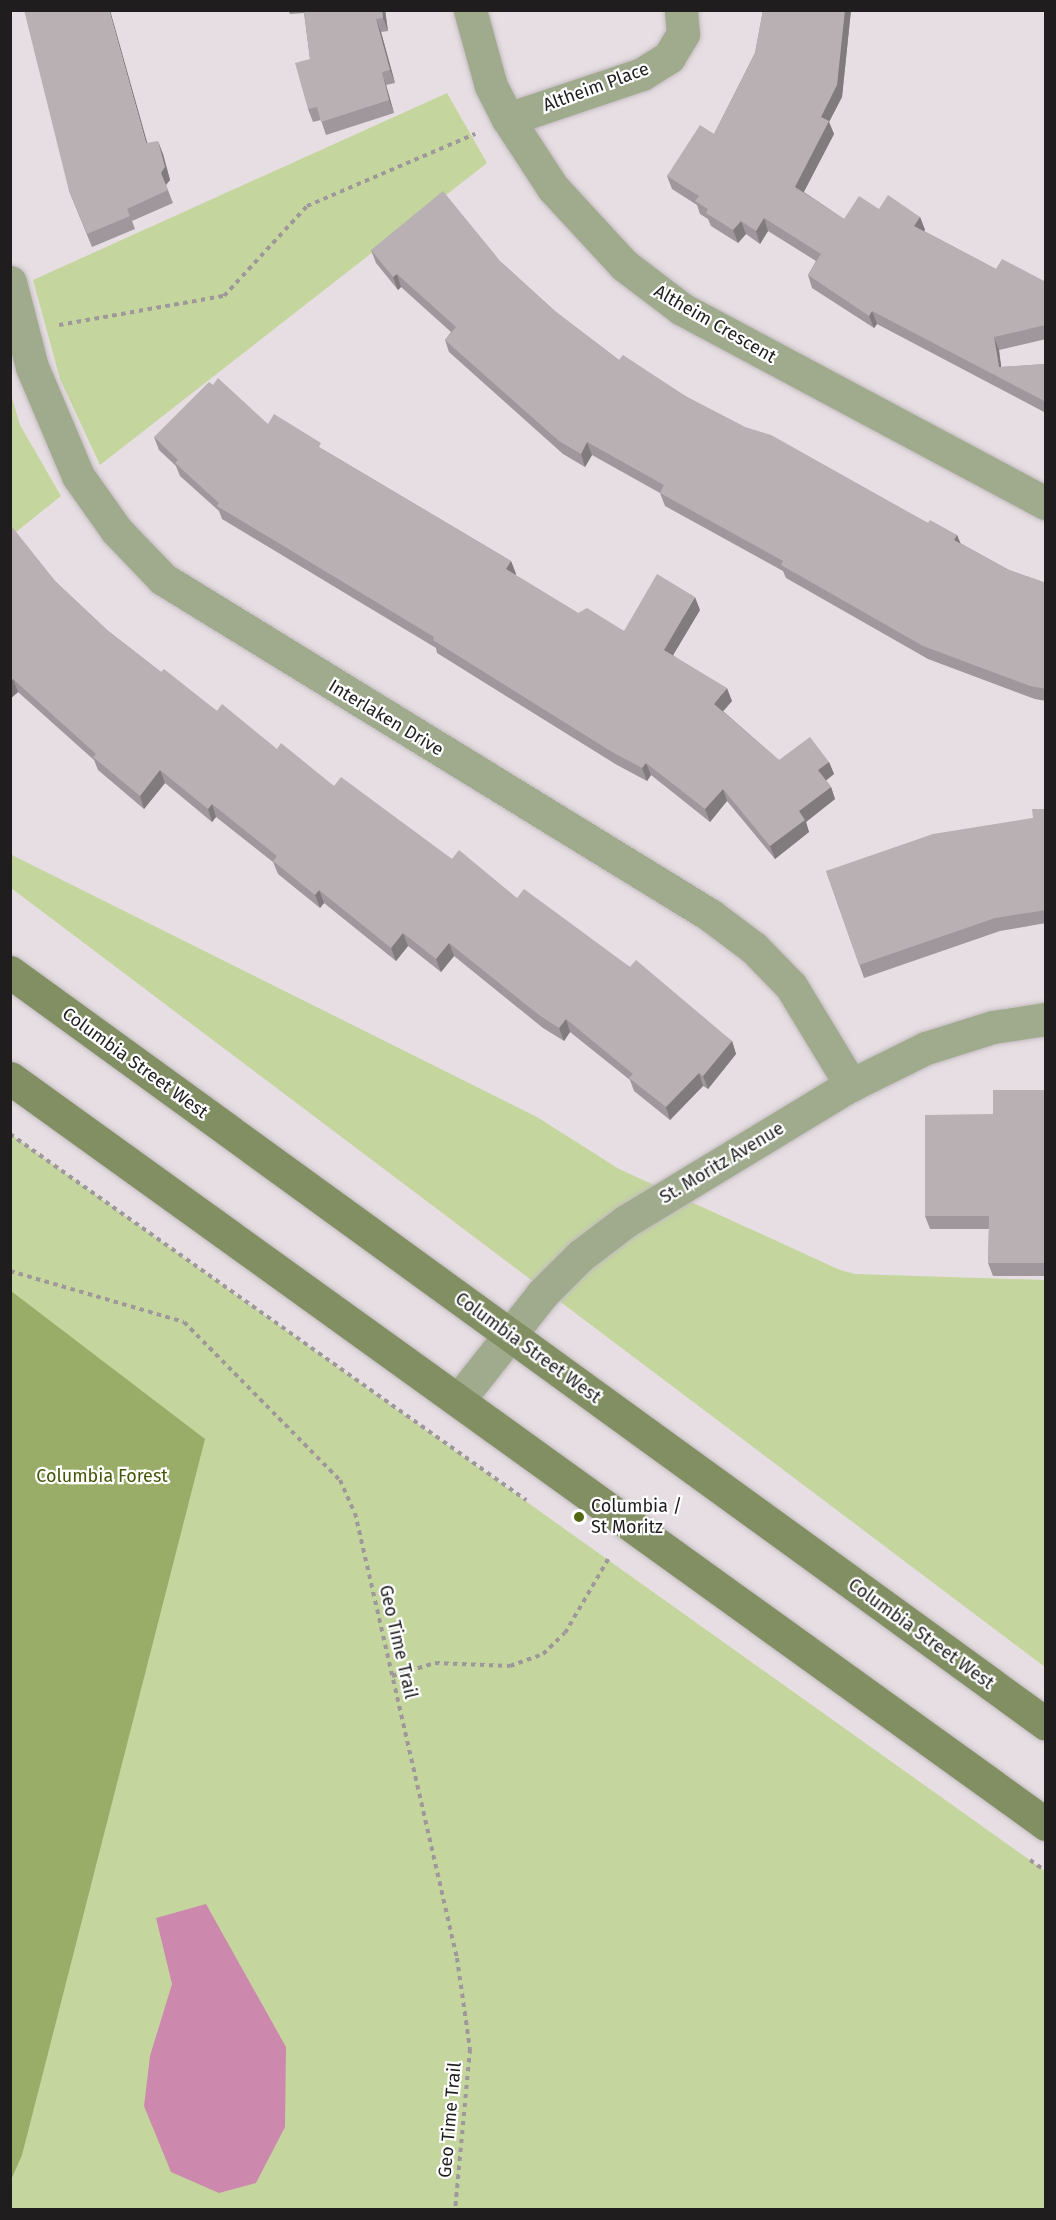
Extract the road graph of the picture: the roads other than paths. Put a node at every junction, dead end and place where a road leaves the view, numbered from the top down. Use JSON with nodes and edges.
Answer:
{"nodes":[{"id":1,"x":470,"y":10,"type":"edge"},
{"id":2,"x":681,"y":10,"type":"edge"},
{"id":3,"x":508,"y":119,"type":"junction"},
{"id":4,"x":10,"y":282,"type":"edge"},
{"id":5,"x":1046,"y":503,"type":"edge"},
{"id":6,"x":10,"y":972,"type":"edge"},
{"id":7,"x":1046,"y":1019,"type":"edge"},
{"id":8,"x":10,"y":1078,"type":"edge"},
{"id":9,"x":850,"y":1085,"type":"junction"},
{"id":10,"x":508,"y":1334,"type":"junction"},
{"id":11,"x":460,"y":1398,"type":"junction"},
{"id":12,"x":1046,"y":1724,"type":"edge"},
{"id":13,"x":1046,"y":1824,"type":"edge"}],
"edges":[{"from":1,"to":3,"type":"street","name":"Altheim Crescent"},
{"from":2,"to":3,"type":"street","name":"Altheim Place"},
{"from":3,"to":5,"type":"street","name":"Altheim Crescent"},
{"from":4,"to":9,"type":"street","name":"Interlaken Drive"},
{"from":6,"to":10,"type":"main road","name":"Columbia Street West"},
{"from":7,"to":9,"type":"street","name":"St. Moritz Avenue"},
{"from":8,"to":11,"type":"main road"},
{"from":9,"to":10,"type":"street","name":"St. Moritz Avenue"},
{"from":10,"to":11,"type":"street","name":"St. Moritz Avenue"},
{"from":10,"to":12,"type":"main road","name":"Columbia Street West"},
{"from":11,"to":13,"type":"main road"}]}
